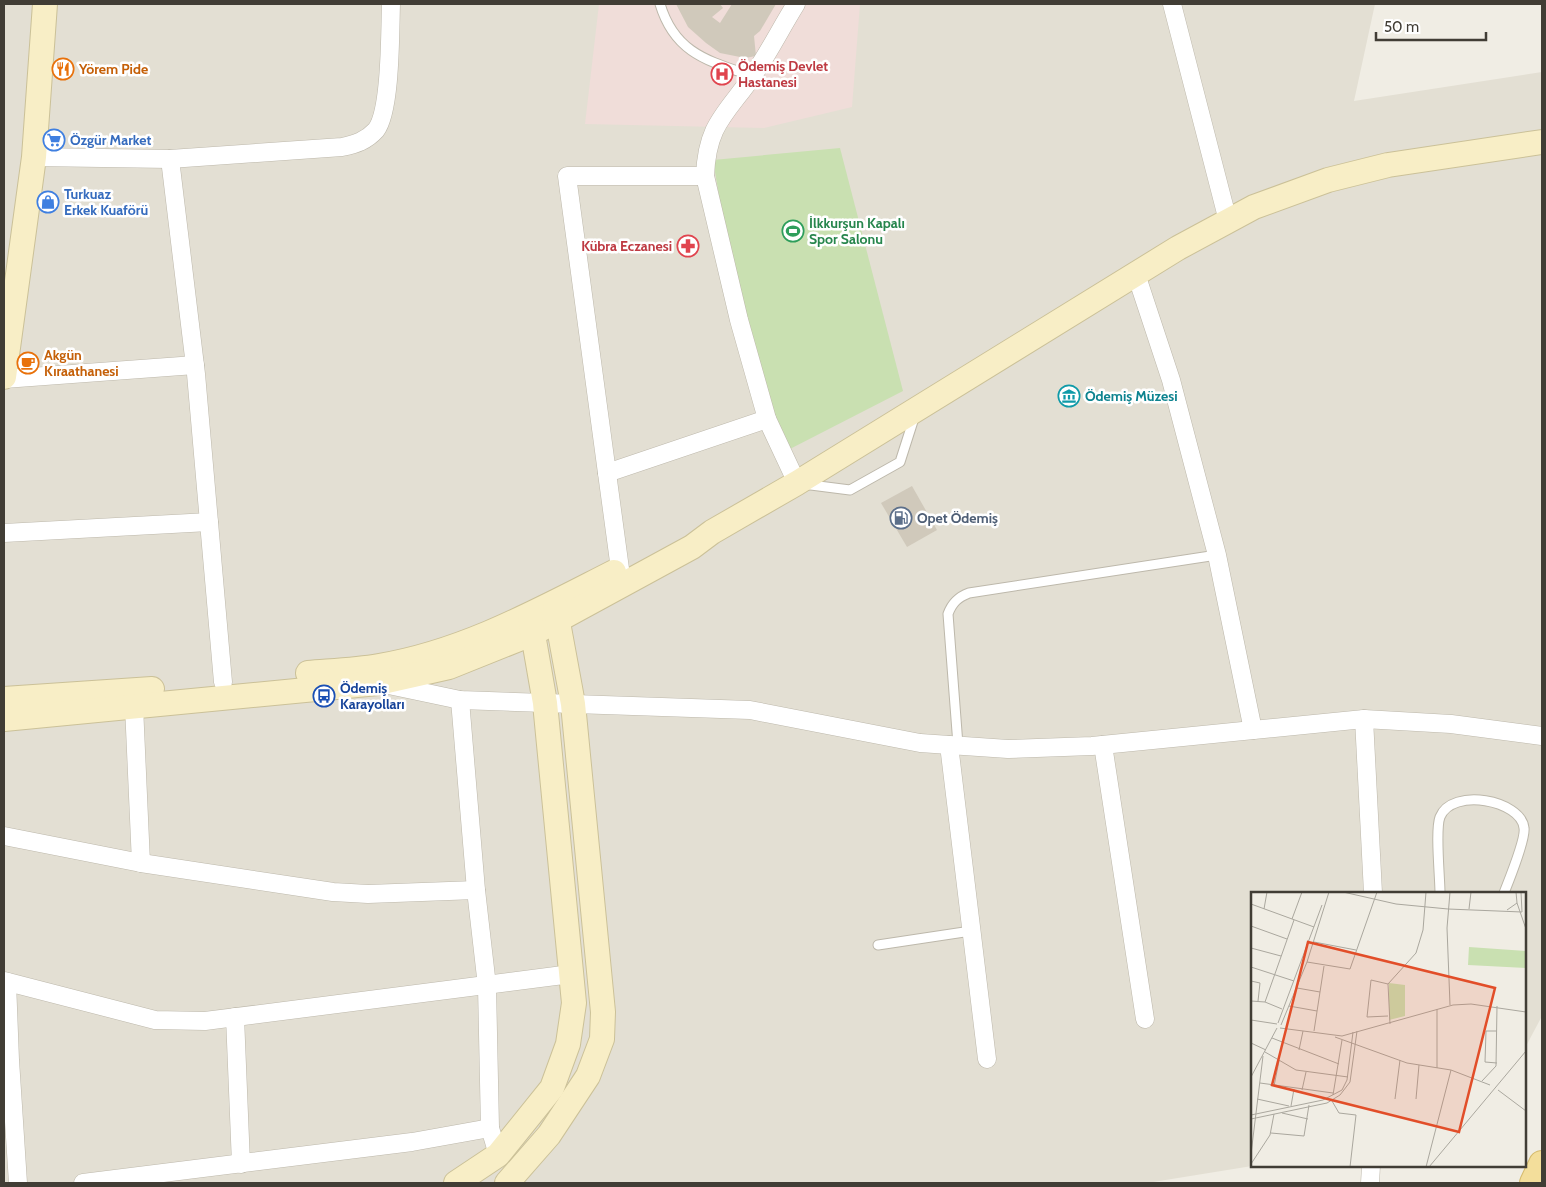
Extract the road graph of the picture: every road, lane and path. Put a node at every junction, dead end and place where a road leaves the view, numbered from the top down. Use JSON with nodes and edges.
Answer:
{"nodes":[{"id":1,"x":46,"y":4,"type":"edge"},
{"id":2,"x":391,"y":4,"type":"edge"},
{"id":3,"x":660,"y":4,"type":"edge"},
{"id":4,"x":796,"y":4,"type":"edge"},
{"id":5,"x":1172,"y":4,"type":"edge"},
{"id":6,"x":752,"y":76,"type":"junction"},
{"id":7,"x":1542,"y":142,"type":"edge"},
{"id":8,"x":34,"y":156,"type":"junction"},
{"id":9,"x":170,"y":159,"type":"junction"},
{"id":10,"x":705,"y":176,"type":"junction"},
{"id":11,"x":1228,"y":221,"type":"junction"},
{"id":12,"x":1136,"y":274,"type":"junction"},
{"id":13,"x":195,"y":365,"type":"junction"},
{"id":14,"x":4,"y":378,"type":"edge"},
{"id":15,"x":918,"y":407,"type":"junction"},
{"id":16,"x":767,"y":419,"type":"junction"},
{"id":17,"x":607,"y":473,"type":"junction"},
{"id":18,"x":797,"y":484,"type":"junction"},
{"id":19,"x":209,"y":522,"type":"junction"},
{"id":20,"x":712,"y":532,"type":"junction"},
{"id":21,"x":4,"y":534,"type":"edge"},
{"id":22,"x":1217,"y":555,"type":"junction"},
{"id":23,"x":620,"y":569,"type":"junction"},
{"id":24,"x":556,"y":612,"type":"junction"},
{"id":25,"x":532,"y":624,"type":"junction"},
{"id":26,"x":223,"y":682,"type":"junction"},
{"id":27,"x":378,"y":683,"type":"junction"},
{"id":28,"x":4,"y":699,"type":"edge"},
{"id":29,"x":460,"y":700,"type":"junction"},
{"id":30,"x":545,"y":703,"type":"junction"},
{"id":31,"x":573,"y":704,"type":"junction"},
{"id":32,"x":134,"y":706,"type":"junction"},
{"id":33,"x":4,"y":719,"type":"edge"},
{"id":34,"x":1364,"y":719,"type":"junction"},
{"id":35,"x":1253,"y":730,"type":"junction"},
{"id":36,"x":1542,"y":736,"type":"edge"},
{"id":37,"x":953,"y":745,"type":"junction"},
{"id":38,"x":1103,"y":745,"type":"junction"},
{"id":39,"x":4,"y":836,"type":"edge"},
{"id":40,"x":141,"y":863,"type":"junction"},
{"id":41,"x":476,"y":890,"type":"junction"},
{"id":42,"x":1373,"y":892,"type":"edge"},
{"id":43,"x":1440,"y":892,"type":"edge"},
{"id":44,"x":1504,"y":892,"type":"edge"},
{"id":45,"x":971,"y":931,"type":"junction"},
{"id":46,"x":878,"y":945,"type":"dead end"},
{"id":47,"x":571,"y":974,"type":"junction"},
{"id":48,"x":6,"y":981,"type":"edge"},
{"id":49,"x":487,"y":986,"type":"junction"},
{"id":50,"x":235,"y":1017,"type":"junction"},
{"id":51,"x":1145,"y":1019,"type":"dead end"},
{"id":52,"x":987,"y":1059,"type":"dead end"},
{"id":53,"x":490,"y":1128,"type":"junction"},
{"id":54,"x":498,"y":1155,"type":"junction"},
{"id":55,"x":241,"y":1164,"type":"junction"},
{"id":56,"x":1542,"y":1164,"type":"edge"},
{"id":57,"x":1371,"y":1167,"type":"edge"},
{"id":58,"x":178,"y":1178,"type":"edge"},
{"id":59,"x":18,"y":1183,"type":"edge"},
{"id":60,"x":83,"y":1183,"type":"edge"},
{"id":61,"x":456,"y":1183,"type":"edge"},
{"id":62,"x":507,"y":1183,"type":"edge"},
{"id":63,"x":1370,"y":1183,"type":"edge"},
{"id":64,"x":1533,"y":1183,"type":"edge"}],
"edges":[{"from":1,"to":8,"type":"main road"},
{"from":2,"to":9,"type":"street"},
{"from":3,"to":6,"type":"lane"},
{"from":4,"to":6,"type":"street"},
{"from":5,"to":11,"type":"street"},
{"from":6,"to":10,"type":"street"},
{"from":7,"to":11,"type":"main road"},
{"from":8,"to":9,"type":"street"},
{"from":8,"to":14,"type":"main road"},
{"from":9,"to":13,"type":"street"},
{"from":10,"to":16,"type":"street"},
{"from":10,"to":17,"type":"street"},
{"from":11,"to":12,"type":"main road"},
{"from":12,"to":15,"type":"main road"},
{"from":12,"to":22,"type":"street"},
{"from":13,"to":14,"type":"street"},
{"from":13,"to":19,"type":"street"},
{"from":15,"to":18,"type":"main road"},
{"from":15,"to":18,"type":"lane"},
{"from":16,"to":17,"type":"street"},
{"from":16,"to":18,"type":"street"},
{"from":17,"to":23,"type":"street"},
{"from":18,"to":20,"type":"main road"},
{"from":19,"to":21,"type":"street"},
{"from":19,"to":26,"type":"street"},
{"from":20,"to":23,"type":"main road"},
{"from":20,"to":24,"type":"main road"},
{"from":22,"to":35,"type":"street"},
{"from":22,"to":37,"type":"lane"},
{"from":23,"to":24,"type":"main road"},
{"from":24,"to":25,"type":"main road"},
{"from":24,"to":31,"type":"main road"},
{"from":25,"to":26,"type":"main road"},
{"from":25,"to":27,"type":"main road"},
{"from":25,"to":30,"type":"main road"},
{"from":26,"to":28,"type":"main road"},
{"from":27,"to":29,"type":"street"},
{"from":27,"to":32,"type":"main road"},
{"from":29,"to":30,"type":"street"},
{"from":29,"to":41,"type":"street"},
{"from":30,"to":31,"type":"street"},
{"from":30,"to":47,"type":"main road"},
{"from":31,"to":37,"type":"street"},
{"from":31,"to":62,"type":"main road"},
{"from":32,"to":33,"type":"main road"},
{"from":32,"to":40,"type":"street"},
{"from":34,"to":35,"type":"street"},
{"from":34,"to":36,"type":"street"},
{"from":34,"to":42,"type":"street"},
{"from":35,"to":38,"type":"street"},
{"from":37,"to":38,"type":"street"},
{"from":37,"to":45,"type":"street"},
{"from":38,"to":51,"type":"street"},
{"from":39,"to":40,"type":"street"},
{"from":40,"to":41,"type":"street"},
{"from":41,"to":49,"type":"street"},
{"from":43,"to":44,"type":"lane"},
{"from":45,"to":46,"type":"lane"},
{"from":45,"to":52,"type":"street"},
{"from":47,"to":49,"type":"street"},
{"from":47,"to":54,"type":"main road"},
{"from":48,"to":50,"type":"street"},
{"from":48,"to":59,"type":"street"},
{"from":49,"to":50,"type":"street"},
{"from":49,"to":53,"type":"street"},
{"from":50,"to":55,"type":"street"},
{"from":53,"to":54,"type":"street"},
{"from":53,"to":55,"type":"street"},
{"from":54,"to":61,"type":"main road"},
{"from":55,"to":58,"type":"street"},
{"from":56,"to":64,"type":"main road"},
{"from":57,"to":63,"type":"street"},
{"from":58,"to":60,"type":"street"}]}
